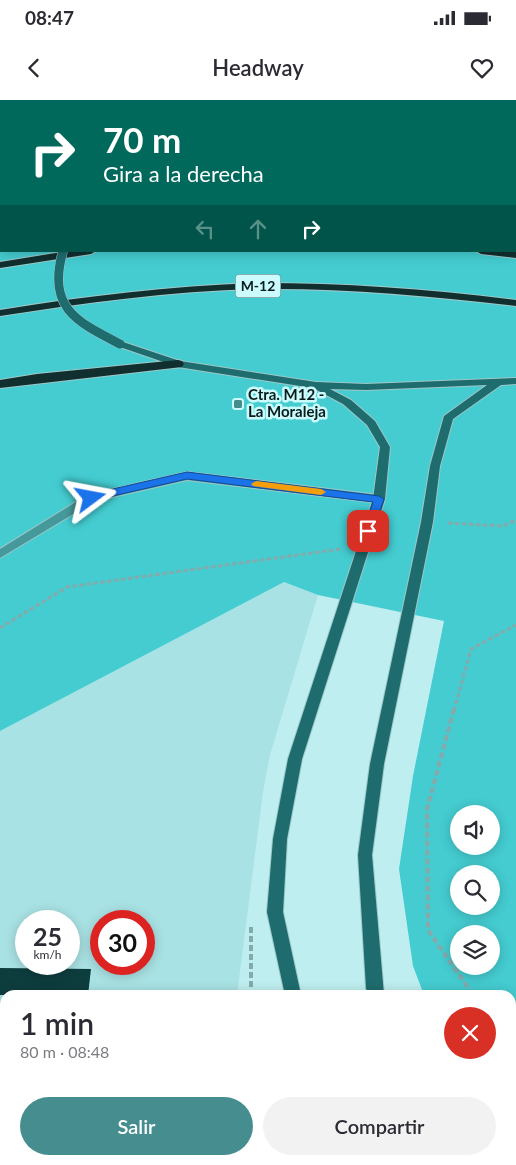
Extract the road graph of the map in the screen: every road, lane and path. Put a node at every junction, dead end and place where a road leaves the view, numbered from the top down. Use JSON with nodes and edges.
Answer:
{"nodes":[{"id":1,"x":63,"y":252,"type":"edge"},
{"id":2,"x":84,"y":252,"type":"edge"},
{"id":3,"x":490,"y":252,"type":"edge"},
{"id":4,"x":516,"y":255,"type":"edge"},
{"id":5,"x":0,"y":265,"type":"edge"},
{"id":6,"x":516,"y":303,"type":"edge"},
{"id":7,"x":0,"y":313,"type":"edge"},
{"id":8,"x":178,"y":364,"type":"junction"},
{"id":9,"x":516,"y":381,"type":"edge"},
{"id":10,"x":497,"y":383,"type":"junction"},
{"id":11,"x":0,"y":384,"type":"edge"},
{"id":12,"x":316,"y":385,"type":"junction"},
{"id":13,"x":379,"y":499,"type":"junction"},
{"id":14,"x":516,"y":520,"type":"edge"},
{"id":15,"x":427,"y":522,"type":"junction"},
{"id":16,"x":362,"y":546,"type":"junction"},
{"id":17,"x":0,"y":554,"type":"edge"},
{"id":18,"x":516,"y":624,"type":"edge"},
{"id":19,"x":0,"y":628,"type":"edge"},
{"id":20,"x":292,"y":990,"type":"edge"},
{"id":21,"x":375,"y":990,"type":"edge"},
{"id":22,"x":470,"y":990,"type":"edge"}],
"edges":[{"from":1,"to":8,"type":"street","bridge":true},
{"from":2,"to":5,"type":"highway"},
{"from":3,"to":4,"type":"highway"},
{"from":6,"to":7,"type":"highway","number":"M-12"},
{"from":8,"to":11,"type":"highway"},
{"from":8,"to":12,"type":"street"},
{"from":9,"to":10,"type":"street"},
{"from":10,"to":12,"type":"street"},
{"from":10,"to":15,"type":"street"},
{"from":12,"to":13,"type":"street"},
{"from":13,"to":16,"type":"street"},
{"from":13,"to":17,"type":"street"},
{"from":14,"to":15,"type":"path"},
{"from":15,"to":21,"type":"street"},
{"from":16,"to":19,"type":"path"},
{"from":16,"to":20,"type":"street"},
{"from":18,"to":22,"type":"path"}]}
